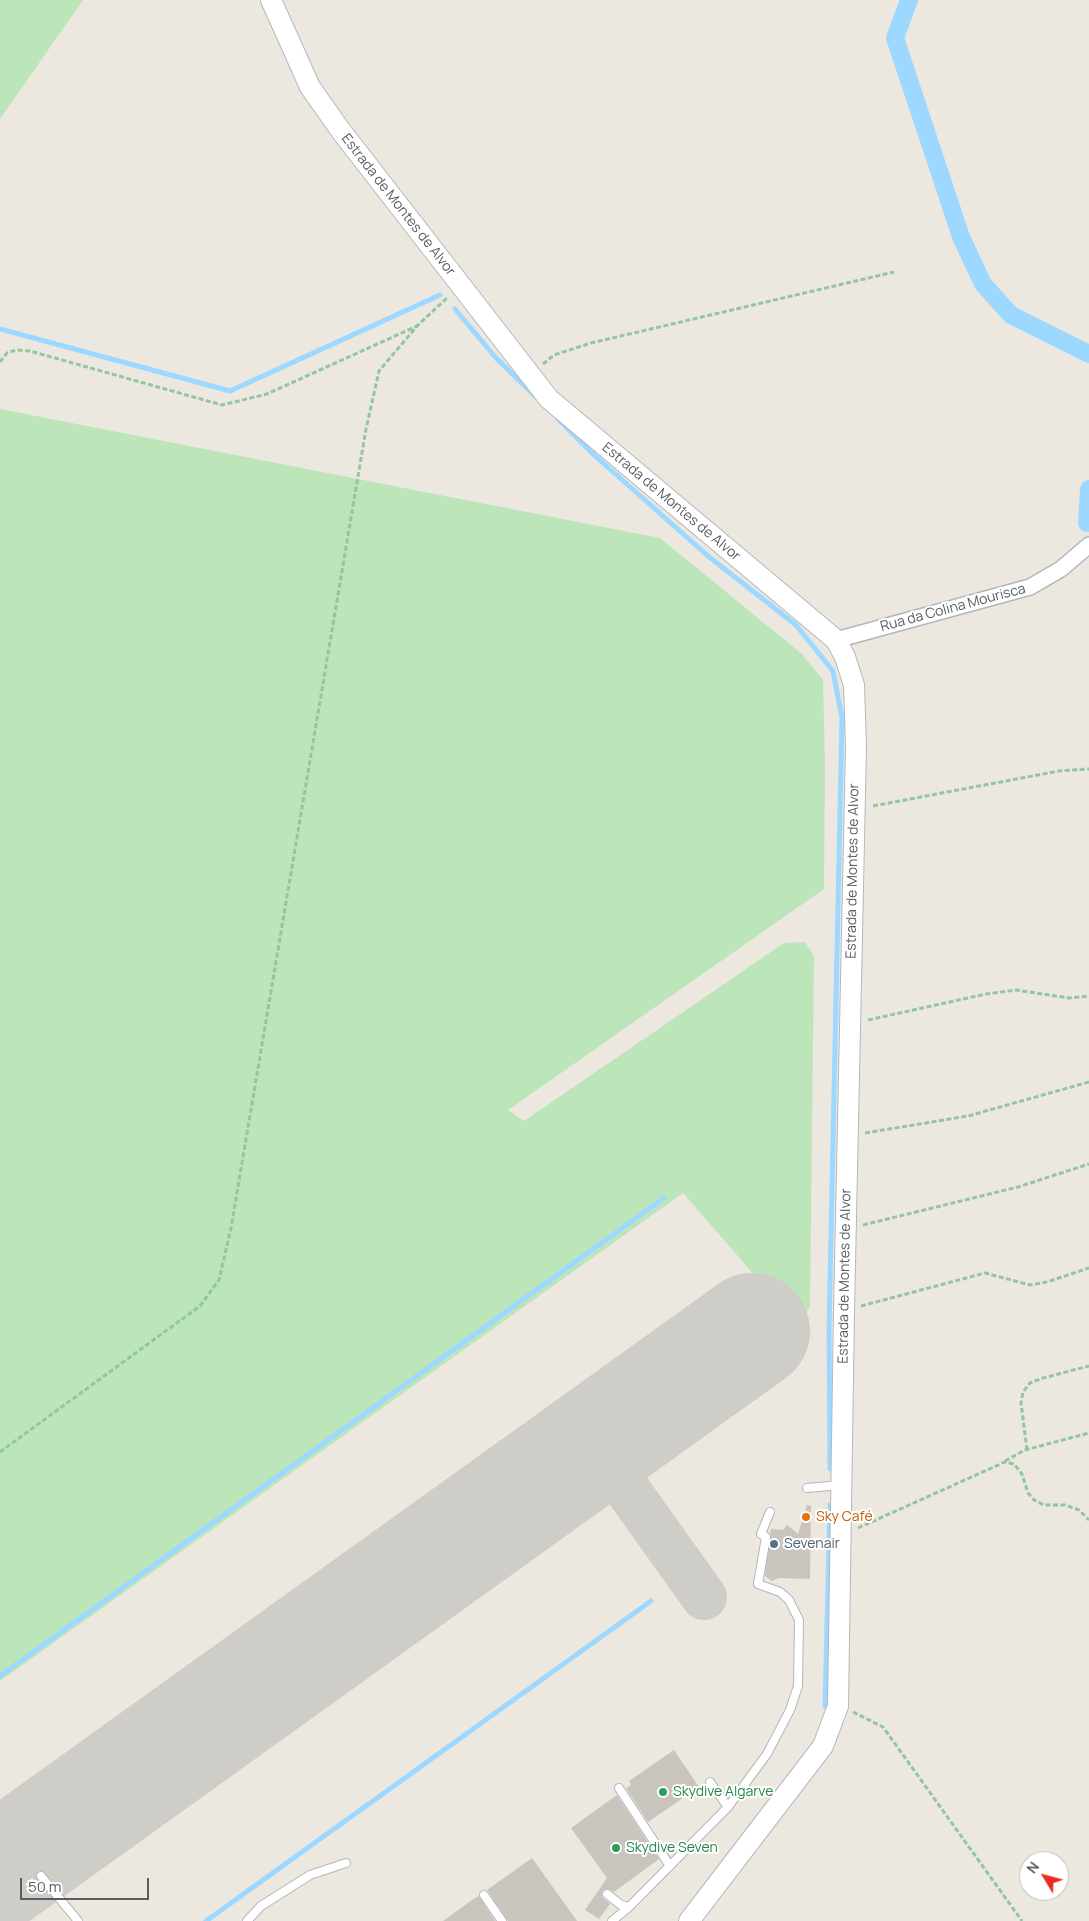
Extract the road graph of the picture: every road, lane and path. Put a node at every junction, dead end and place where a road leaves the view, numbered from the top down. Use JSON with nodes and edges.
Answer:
{"nodes":[{"id":1,"x":271,"y":0,"type":"edge"},
{"id":2,"x":894,"y":272,"type":"dead end"},
{"id":3,"x":460,"y":285,"type":"junction"},
{"id":4,"x":418,"y":325,"type":"junction"},
{"id":5,"x":0,"y":362,"type":"edge"},
{"id":6,"x":529,"y":375,"type":"junction"},
{"id":7,"x":1089,"y":546,"type":"edge"},
{"id":8,"x":836,"y":640,"type":"junction"},
{"id":9,"x":1089,"y":769,"type":"edge"},
{"id":10,"x":855,"y":809,"type":"junction"},
{"id":11,"x":1089,"y":996,"type":"edge"},
{"id":12,"x":850,"y":1024,"type":"junction"},
{"id":13,"x":1089,"y":1082,"type":"edge"},
{"id":14,"x":848,"y":1136,"type":"junction"},
{"id":15,"x":1089,"y":1164,"type":"edge"},
{"id":16,"x":845,"y":1230,"type":"junction"},
{"id":17,"x":1089,"y":1268,"type":"edge"},
{"id":18,"x":844,"y":1311,"type":"junction"},
{"id":19,"x":1089,"y":1366,"type":"edge"},
{"id":20,"x":1089,"y":1433,"type":"edge"},
{"id":21,"x":1027,"y":1450,"type":"junction"},
{"id":22,"x":0,"y":1452,"type":"edge"},
{"id":23,"x":1005,"y":1462,"type":"junction"},
{"id":24,"x":842,"y":1485,"type":"junction"},
{"id":25,"x":807,"y":1488,"type":"dead end"},
{"id":26,"x":770,"y":1512,"type":"dead end"},
{"id":27,"x":1089,"y":1520,"type":"edge"},
{"id":28,"x":842,"y":1536,"type":"junction"},
{"id":29,"x":838,"y":1706,"type":"junction"},
{"id":30,"x":710,"y":1782,"type":"dead end"},
{"id":31,"x":619,"y":1788,"type":"dead end"},
{"id":32,"x":728,"y":1807,"type":"junction"},
{"id":33,"x":346,"y":1862,"type":"dead end"},
{"id":34,"x":670,"y":1866,"type":"junction"},
{"id":35,"x":40,"y":1876,"type":"dead end"},
{"id":36,"x":606,"y":1894,"type":"dead end"},
{"id":37,"x":484,"y":1895,"type":"dead end"},
{"id":38,"x":629,"y":1907,"type":"junction"},
{"id":39,"x":78,"y":1921,"type":"edge"},
{"id":40,"x":247,"y":1921,"type":"edge"},
{"id":41,"x":502,"y":1921,"type":"edge"},
{"id":42,"x":612,"y":1921,"type":"edge"},
{"id":43,"x":689,"y":1921,"type":"edge"},
{"id":44,"x":1022,"y":1921,"type":"edge"}],
"edges":[{"from":1,"to":3,"type":"street","name":"Estrada de Montes de Alvor"},
{"from":2,"to":6,"type":"path"},
{"from":3,"to":4,"type":"path"},
{"from":3,"to":6,"type":"street","name":"Estrada de Montes de Alvor"},
{"from":4,"to":5,"type":"path"},
{"from":4,"to":22,"type":"path"},
{"from":6,"to":8,"type":"street","name":"Estrada de Montes de Alvor"},
{"from":7,"to":8,"type":"street","name":"Rua da Colina Mourisca"},
{"from":8,"to":10,"type":"street","name":"Estrada de Montes de Alvor"},
{"from":9,"to":10,"type":"path"},
{"from":10,"to":12,"type":"street","name":"Estrada de Montes de Alvor"},
{"from":11,"to":12,"type":"path"},
{"from":12,"to":14,"type":"street","name":"Estrada de Montes de Alvor"},
{"from":13,"to":14,"type":"path"},
{"from":14,"to":16,"type":"street","name":"Estrada de Montes de Alvor"},
{"from":15,"to":16,"type":"path"},
{"from":16,"to":18,"type":"street","name":"Estrada de Montes de Alvor"},
{"from":17,"to":18,"type":"path"},
{"from":18,"to":24,"type":"street","name":"Estrada de Montes de Alvor"},
{"from":19,"to":21,"type":"path"},
{"from":20,"to":21,"type":"path"},
{"from":21,"to":23,"type":"path"},
{"from":23,"to":27,"type":"path"},
{"from":23,"to":28,"type":"path"},
{"from":24,"to":25,"type":"lane"},
{"from":24,"to":28,"type":"street","name":"Estrada de Montes de Alvor"},
{"from":26,"to":32,"type":"lane"},
{"from":28,"to":29,"type":"street","name":"Estrada de Montes de Alvor"},
{"from":29,"to":43,"type":"street","name":"Estrada de Montes de Alvor"},
{"from":29,"to":44,"type":"path"},
{"from":30,"to":32,"type":"lane"},
{"from":31,"to":34,"type":"lane"},
{"from":32,"to":34,"type":"lane"},
{"from":33,"to":40,"type":"lane"},
{"from":34,"to":38,"type":"lane"},
{"from":35,"to":39,"type":"lane"},
{"from":36,"to":38,"type":"lane"},
{"from":37,"to":41,"type":"lane"},
{"from":38,"to":42,"type":"lane"}]}
